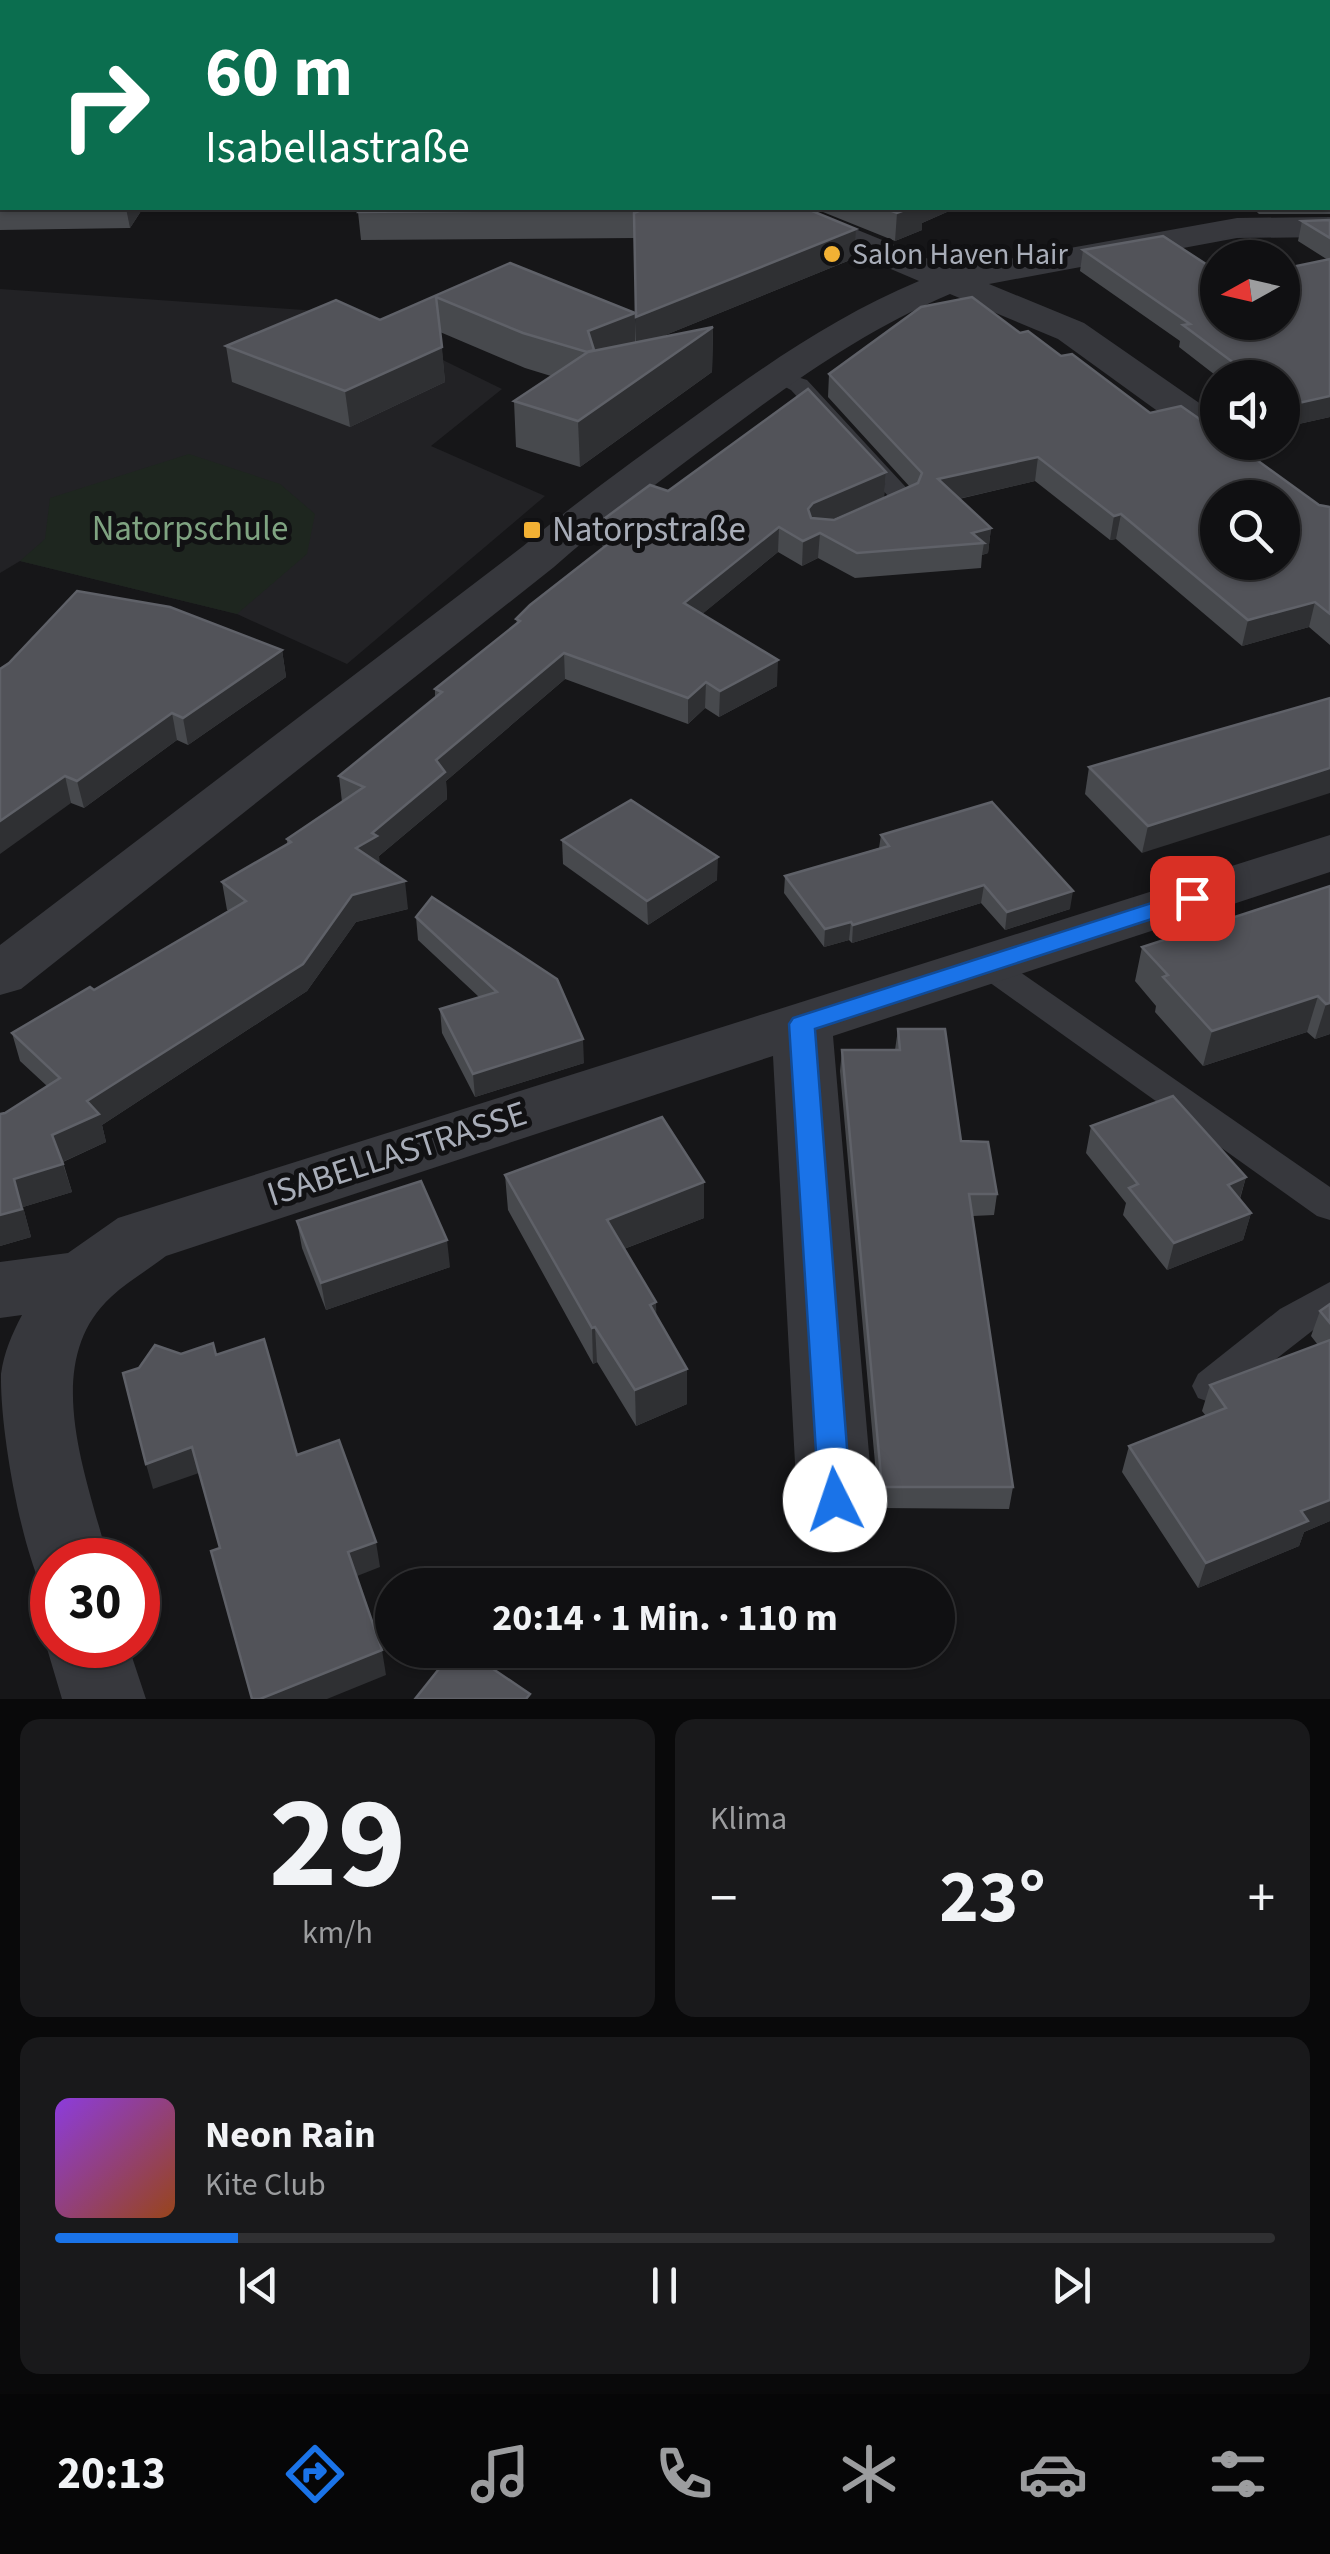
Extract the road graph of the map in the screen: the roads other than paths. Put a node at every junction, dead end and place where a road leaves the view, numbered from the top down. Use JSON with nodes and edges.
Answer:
{"nodes":[{"id":1,"x":781,"y":210,"type":"edge"},
{"id":2,"x":1330,"y":228,"type":"edge"},
{"id":3,"x":952,"y":280,"type":"junction"},
{"id":4,"x":775,"y":376,"type":"junction"},
{"id":5,"x":1200,"y":423,"type":"edge"},
{"id":6,"x":855,"y":522,"type":"edge"},
{"id":7,"x":1330,"y":853,"type":"edge"},
{"id":8,"x":986,"y":964,"type":"junction"},
{"id":9,"x":0,"y":975,"type":"edge"},
{"id":10,"x":802,"y":1024,"type":"junction"},
{"id":11,"x":1330,"y":1206,"type":"edge"},
{"id":12,"x":84,"y":1279,"type":"junction"},
{"id":13,"x":0,"y":1290,"type":"edge"},
{"id":14,"x":1330,"y":1298,"type":"edge"},
{"id":15,"x":1212,"y":1386,"type":"edge"},
{"id":16,"x":835,"y":1500,"type":"dead end"},
{"id":17,"x":64,"y":1538,"type":"edge"},
{"id":18,"x":94,"y":1668,"type":"edge"},
{"id":19,"x":104,"y":1699,"type":"edge"}],
"edges":[{"from":1,"to":3,"type":"street"},
{"from":2,"to":3,"type":"street"},
{"from":3,"to":4,"type":"street"},
{"from":3,"to":5,"type":"street"},
{"from":4,"to":6,"type":"lane"},
{"from":4,"to":9,"type":"street"},
{"from":7,"to":8,"type":"street","name":"ISABELLASTRASSE"},
{"from":8,"to":10,"type":"street","name":"ISABELLASTRASSE"},
{"from":8,"to":11,"type":"lane"},
{"from":10,"to":12,"type":"street","name":"ISABELLASTRASSE"},
{"from":10,"to":16,"type":"street"},
{"from":12,"to":13,"type":"street","name":"ISABELLASTRASSE"},
{"from":12,"to":17,"type":"street"},
{"from":14,"to":15,"type":"lane"},
{"from":18,"to":19,"type":"street"}]}
